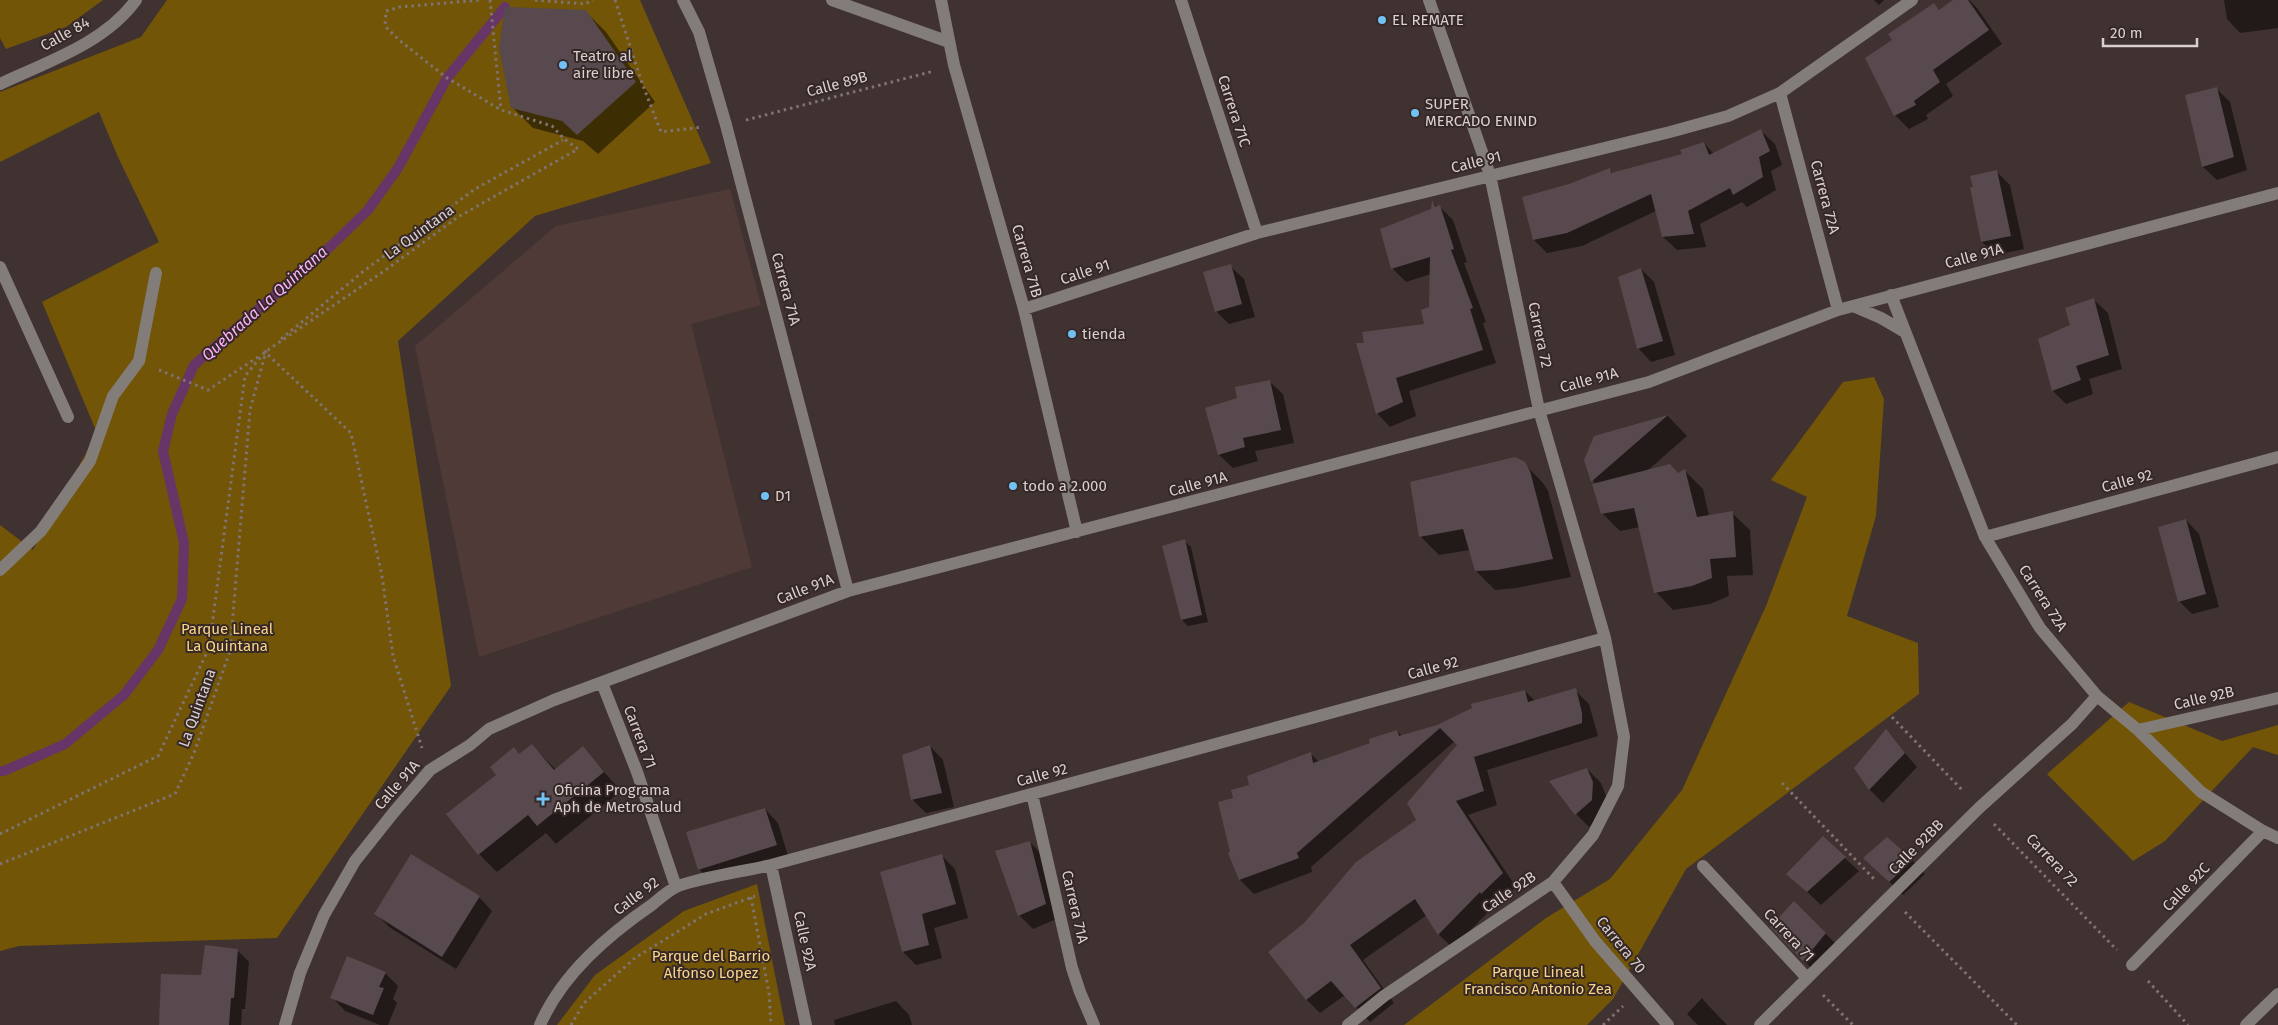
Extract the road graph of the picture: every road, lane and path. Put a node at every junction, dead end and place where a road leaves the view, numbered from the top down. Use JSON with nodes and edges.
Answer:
{"nodes":[{"id":1,"x":136,"y":0,"type":"edge"},
{"id":2,"x":480,"y":0,"type":"edge"},
{"id":3,"x":490,"y":0,"type":"edge"},
{"id":4,"x":535,"y":0,"type":"edge"},
{"id":5,"x":593,"y":0,"type":"edge"},
{"id":6,"x":616,"y":0,"type":"edge"},
{"id":7,"x":683,"y":0,"type":"edge"},
{"id":8,"x":832,"y":0,"type":"edge"},
{"id":9,"x":942,"y":0,"type":"edge"},
{"id":10,"x":1181,"y":0,"type":"edge"},
{"id":11,"x":1429,"y":0,"type":"edge"},
{"id":12,"x":1912,"y":0,"type":"edge"},
{"id":13,"x":949,"y":42,"type":"junction"},
{"id":14,"x":954,"y":65,"type":"junction"},
{"id":15,"x":0,"y":84,"type":"edge"},
{"id":16,"x":1780,"y":92,"type":"junction"},
{"id":17,"x":501,"y":110,"type":"junction"},
{"id":18,"x":726,"y":125,"type":"junction"},
{"id":19,"x":564,"y":140,"type":"junction"},
{"id":20,"x":1490,"y":175,"type":"junction"},
{"id":21,"x":2278,"y":193,"type":"edge"},
{"id":22,"x":1257,"y":233,"type":"junction"},
{"id":23,"x":0,"y":267,"type":"edge"},
{"id":24,"x":156,"y":273,"type":"dead end"},
{"id":25,"x":1891,"y":295,"type":"junction"},
{"id":26,"x":1853,"y":306,"type":"junction"},
{"id":27,"x":1024,"y":309,"type":"junction"},
{"id":28,"x":1838,"y":310,"type":"junction"},
{"id":29,"x":1905,"y":332,"type":"junction"},
{"id":30,"x":265,"y":352,"type":"junction"},
{"id":31,"x":168,"y":373,"type":"dead end"},
{"id":32,"x":1539,"y":410,"type":"junction"},
{"id":33,"x":68,"y":417,"type":"dead end"},
{"id":34,"x":2278,"y":457,"type":"edge"},
{"id":35,"x":1077,"y":532,"type":"junction"},
{"id":36,"x":1985,"y":536,"type":"junction"},
{"id":37,"x":0,"y":569,"type":"edge"},
{"id":38,"x":848,"y":591,"type":"junction"},
{"id":39,"x":1605,"y":638,"type":"junction"},
{"id":40,"x":602,"y":683,"type":"junction"},
{"id":41,"x":2097,"y":696,"type":"junction"},
{"id":42,"x":2278,"y":698,"type":"edge"},
{"id":43,"x":1892,"y":717,"type":"dead end"},
{"id":44,"x":2141,"y":733,"type":"junction"},
{"id":45,"x":1624,"y":737,"type":"joint"},
{"id":46,"x":430,"y":770,"type":"junction"},
{"id":47,"x":1032,"y":794,"type":"junction"},
{"id":48,"x":1979,"y":808,"type":"junction"},
{"id":49,"x":2263,"y":831,"type":"junction"},
{"id":50,"x":0,"y":834,"type":"edge"},
{"id":51,"x":2278,"y":838,"type":"edge"},
{"id":52,"x":0,"y":864,"type":"edge"},
{"id":53,"x":771,"y":865,"type":"junction"},
{"id":54,"x":1703,"y":866,"type":"dead end"},
{"id":55,"x":1553,"y":882,"type":"junction"},
{"id":56,"x":676,"y":887,"type":"junction"},
{"id":57,"x":2132,"y":965,"type":"junction"},
{"id":58,"x":1807,"y":978,"type":"junction"},
{"id":59,"x":2278,"y":994,"type":"edge"},
{"id":60,"x":284,"y":1025,"type":"edge"},
{"id":61,"x":540,"y":1025,"type":"edge"},
{"id":62,"x":571,"y":1025,"type":"edge"},
{"id":63,"x":771,"y":1025,"type":"edge"},
{"id":64,"x":806,"y":1025,"type":"edge"},
{"id":65,"x":1094,"y":1025,"type":"edge"},
{"id":66,"x":1348,"y":1025,"type":"edge"},
{"id":67,"x":1668,"y":1025,"type":"edge"},
{"id":68,"x":1760,"y":1025,"type":"edge"},
{"id":69,"x":1853,"y":1025,"type":"edge"},
{"id":70,"x":2188,"y":1025,"type":"edge"},
{"id":71,"x":2246,"y":1025,"type":"edge"}],
"edges":[{"from":1,"to":15,"type":"street","name":"Calle 84"},
{"from":2,"to":17,"type":"path","name":"La Quintana"},
{"from":3,"to":17,"type":"path"},
{"from":4,"to":5,"type":"path"},
{"from":6,"to":18,"type":"path","name":"Calle 89B"},
{"from":7,"to":18,"type":"street","name":"Carrera 71A"},
{"from":8,"to":13,"type":"street"},
{"from":9,"to":13,"type":"street","name":"Carrera 71B"},
{"from":10,"to":22,"type":"street","name":"Carrera 71C"},
{"from":11,"to":20,"type":"street","name":"Carrera 72"},
{"from":12,"to":16,"type":"street","name":"Calle 91"},
{"from":13,"to":14,"type":"street","name":"Carrera 71B"},
{"from":14,"to":18,"type":"path","name":"Calle 89B"},
{"from":14,"to":27,"type":"street","name":"Carrera 71B"},
{"from":16,"to":20,"type":"street","name":"Calle 91"},
{"from":16,"to":28,"type":"street","name":"Carrera 72A"},
{"from":17,"to":19,"type":"path","name":"La Quintana"},
{"from":18,"to":38,"type":"street","name":"Carrera 71A"},
{"from":19,"to":30,"type":"path","name":"La Quintana"},
{"from":19,"to":30,"type":"path","name":"La Quintana"},
{"from":20,"to":22,"type":"street","name":"Calle 91"},
{"from":20,"to":32,"type":"street","name":"Carrera 72"},
{"from":21,"to":25,"type":"street","name":"Calle 91A"},
{"from":22,"to":27,"type":"street","name":"Calle 91"},
{"from":23,"to":33,"type":"street"},
{"from":24,"to":37,"type":"street"},
{"from":25,"to":26,"type":"street","name":"Calle 91A"},
{"from":25,"to":29,"type":"street","name":"Carrera 72A"},
{"from":26,"to":28,"type":"street","name":"Calle 91A"},
{"from":26,"to":29,"type":"street"},
{"from":27,"to":35,"type":"street","name":"Carrera 71B"},
{"from":28,"to":32,"type":"street","name":"Calle 91A"},
{"from":29,"to":36,"type":"street","name":"Carrera 72A"},
{"from":30,"to":31,"type":"path"},
{"from":30,"to":46,"type":"path"},
{"from":30,"to":50,"type":"path","name":"La Quintana"},
{"from":30,"to":52,"type":"path","name":"La Quintana"},
{"from":32,"to":35,"type":"street","name":"Calle 91A"},
{"from":32,"to":39,"type":"street","name":"Carrera 72"},
{"from":34,"to":36,"type":"street","name":"Calle 92"},
{"from":35,"to":38,"type":"street","name":"Calle 91A"},
{"from":36,"to":41,"type":"street","name":"Carrera 72A"},
{"from":38,"to":40,"type":"street","name":"Calle 91A"},
{"from":39,"to":45,"type":"street","name":"Carrera 72"},
{"from":39,"to":47,"type":"street","name":"Calle 92"},
{"from":40,"to":46,"type":"street","name":"Calle 91A"},
{"from":40,"to":56,"type":"street","name":"Carrera 71"},
{"from":41,"to":44,"type":"street","name":"Carrera 72A"},
{"from":41,"to":48,"type":"street","name":"Calle 92BB"},
{"from":42,"to":44,"type":"street","name":"Calle 92B"},
{"from":43,"to":48,"type":"path","name":"Carrera 72"},
{"from":44,"to":49,"type":"street","name":"Carrera 72A"},
{"from":45,"to":55,"type":"street","name":"Calle 92B"},
{"from":46,"to":60,"type":"street","name":"Calle 91A"},
{"from":47,"to":53,"type":"street","name":"Calle 92"},
{"from":47,"to":65,"type":"street","name":"Carrera 71A"},
{"from":48,"to":57,"type":"path","name":"Carrera 72"},
{"from":48,"to":58,"type":"street","name":"Calle 92BB"},
{"from":49,"to":51,"type":"street","name":"Carrera 72A"},
{"from":49,"to":57,"type":"street","name":"Calle 92C"},
{"from":53,"to":56,"type":"street","name":"Calle 92"},
{"from":53,"to":64,"type":"street","name":"Calle 92A"},
{"from":54,"to":58,"type":"street","name":"Carrera 71"},
{"from":55,"to":66,"type":"street","name":"Calle 92B"},
{"from":55,"to":67,"type":"street","name":"Carrera 70"},
{"from":56,"to":61,"type":"street","name":"Calle 92"},
{"from":57,"to":70,"type":"path","name":"Carrera 72"},
{"from":58,"to":68,"type":"street","name":"Calle 92BB"},
{"from":58,"to":69,"type":"path","name":"Carrera 71"},
{"from":59,"to":71,"type":"street"},
{"from":62,"to":63,"type":"path"}]}
